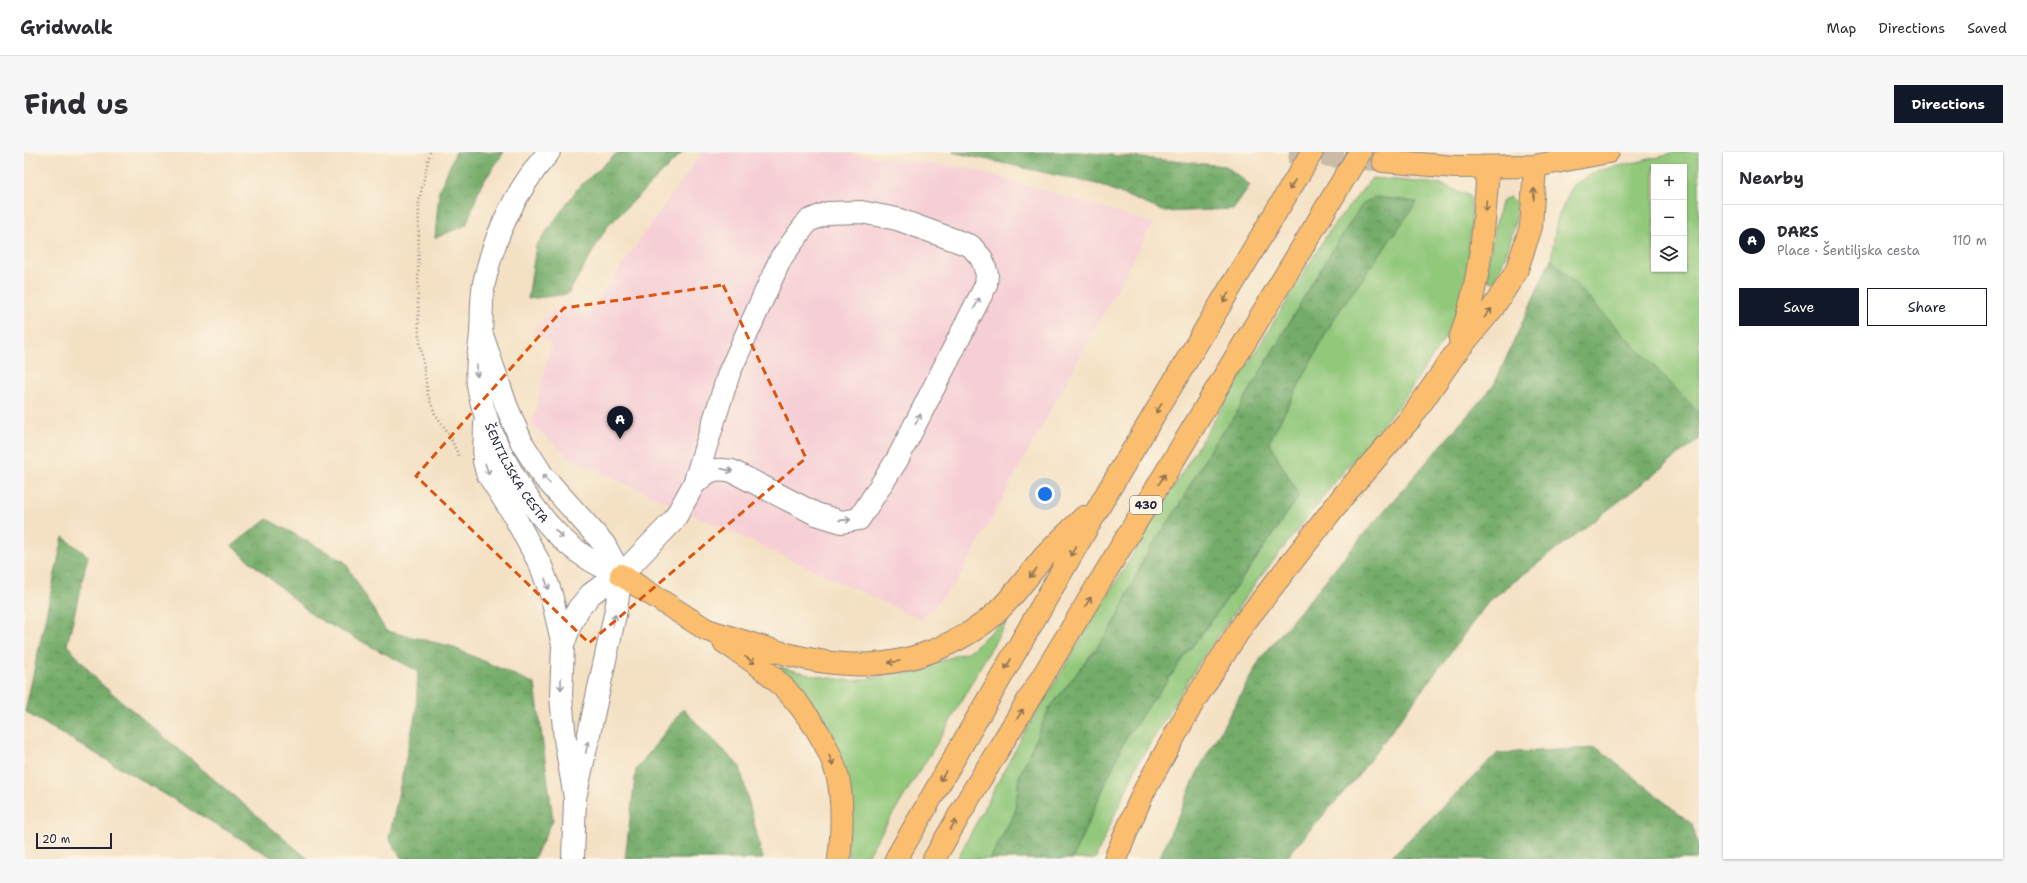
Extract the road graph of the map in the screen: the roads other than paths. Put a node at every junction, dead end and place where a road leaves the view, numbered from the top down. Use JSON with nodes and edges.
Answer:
{"nodes":[{"id":1,"x":550,"y":152,"type":"edge"},
{"id":2,"x":1312,"y":152,"type":"edge"},
{"id":3,"x":1360,"y":152,"type":"edge"},
{"id":4,"x":1608,"y":152,"type":"edge"},
{"id":5,"x":1383,"y":161,"type":"tunnel mouth"},
{"id":6,"x":1535,"y":166,"type":"junction"},
{"id":7,"x":1488,"y":167,"type":"junction"},
{"id":8,"x":481,"y":332,"type":"junction"},
{"id":9,"x":1455,"y":354,"type":"junction"},
{"id":10,"x":486,"y":417,"type":"junction"},
{"id":11,"x":694,"y":484,"type":"junction"},
{"id":12,"x":1107,"y":493,"type":"junction"},
{"id":13,"x":621,"y":575,"type":"junction"},
{"id":14,"x":707,"y":630,"type":"junction"},
{"id":15,"x":563,"y":645,"type":"junction"},
{"id":16,"x":576,"y":798,"type":"junction"},
{"id":17,"x":573,"y":859,"type":"edge"},
{"id":18,"x":839,"y":859,"type":"edge"},
{"id":19,"x":896,"y":859,"type":"edge"},
{"id":20,"x":934,"y":859,"type":"edge"},
{"id":21,"x":1115,"y":859,"type":"edge"}],
"edges":[{"from":1,"to":8,"type":"street","name":"ŠENTILJSKA CESTA"},
{"from":2,"to":12,"type":"main road","one_way":true},
{"from":20,"to":3,"type":"main road","number":"430","one_way":true},
{"from":4,"to":6,"type":"main road"},
{"from":5,"to":7,"type":"main road"},
{"from":6,"to":7,"type":"main road"},
{"from":9,"to":6,"type":"main road","one_way":true},
{"from":7,"to":9,"type":"main road","one_way":true},
{"from":8,"to":10,"type":"street","name":"ŠENTILJSKA CESTA","one_way":true},
{"from":13,"to":8,"type":"street","name":"ŠENTILJSKA CESTA","one_way":true},
{"from":9,"to":21,"type":"main road"},
{"from":10,"to":13,"type":"street","name":"ŠENTILJSKA CESTA","one_way":true},
{"from":10,"to":15,"type":"street","one_way":true},
{"from":11,"to":11,"type":"street","one_way":true},
{"from":11,"to":13,"type":"street"},
{"from":12,"to":14,"type":"main road","one_way":true},
{"from":12,"to":19,"type":"main road","one_way":true},
{"from":13,"to":14,"type":"main road"},
{"from":13,"to":15,"type":"street"},
{"from":16,"to":13,"type":"street","one_way":true},
{"from":14,"to":18,"type":"main road","one_way":true},
{"from":15,"to":16,"type":"street","one_way":true},
{"from":16,"to":17,"type":"street"}]}
